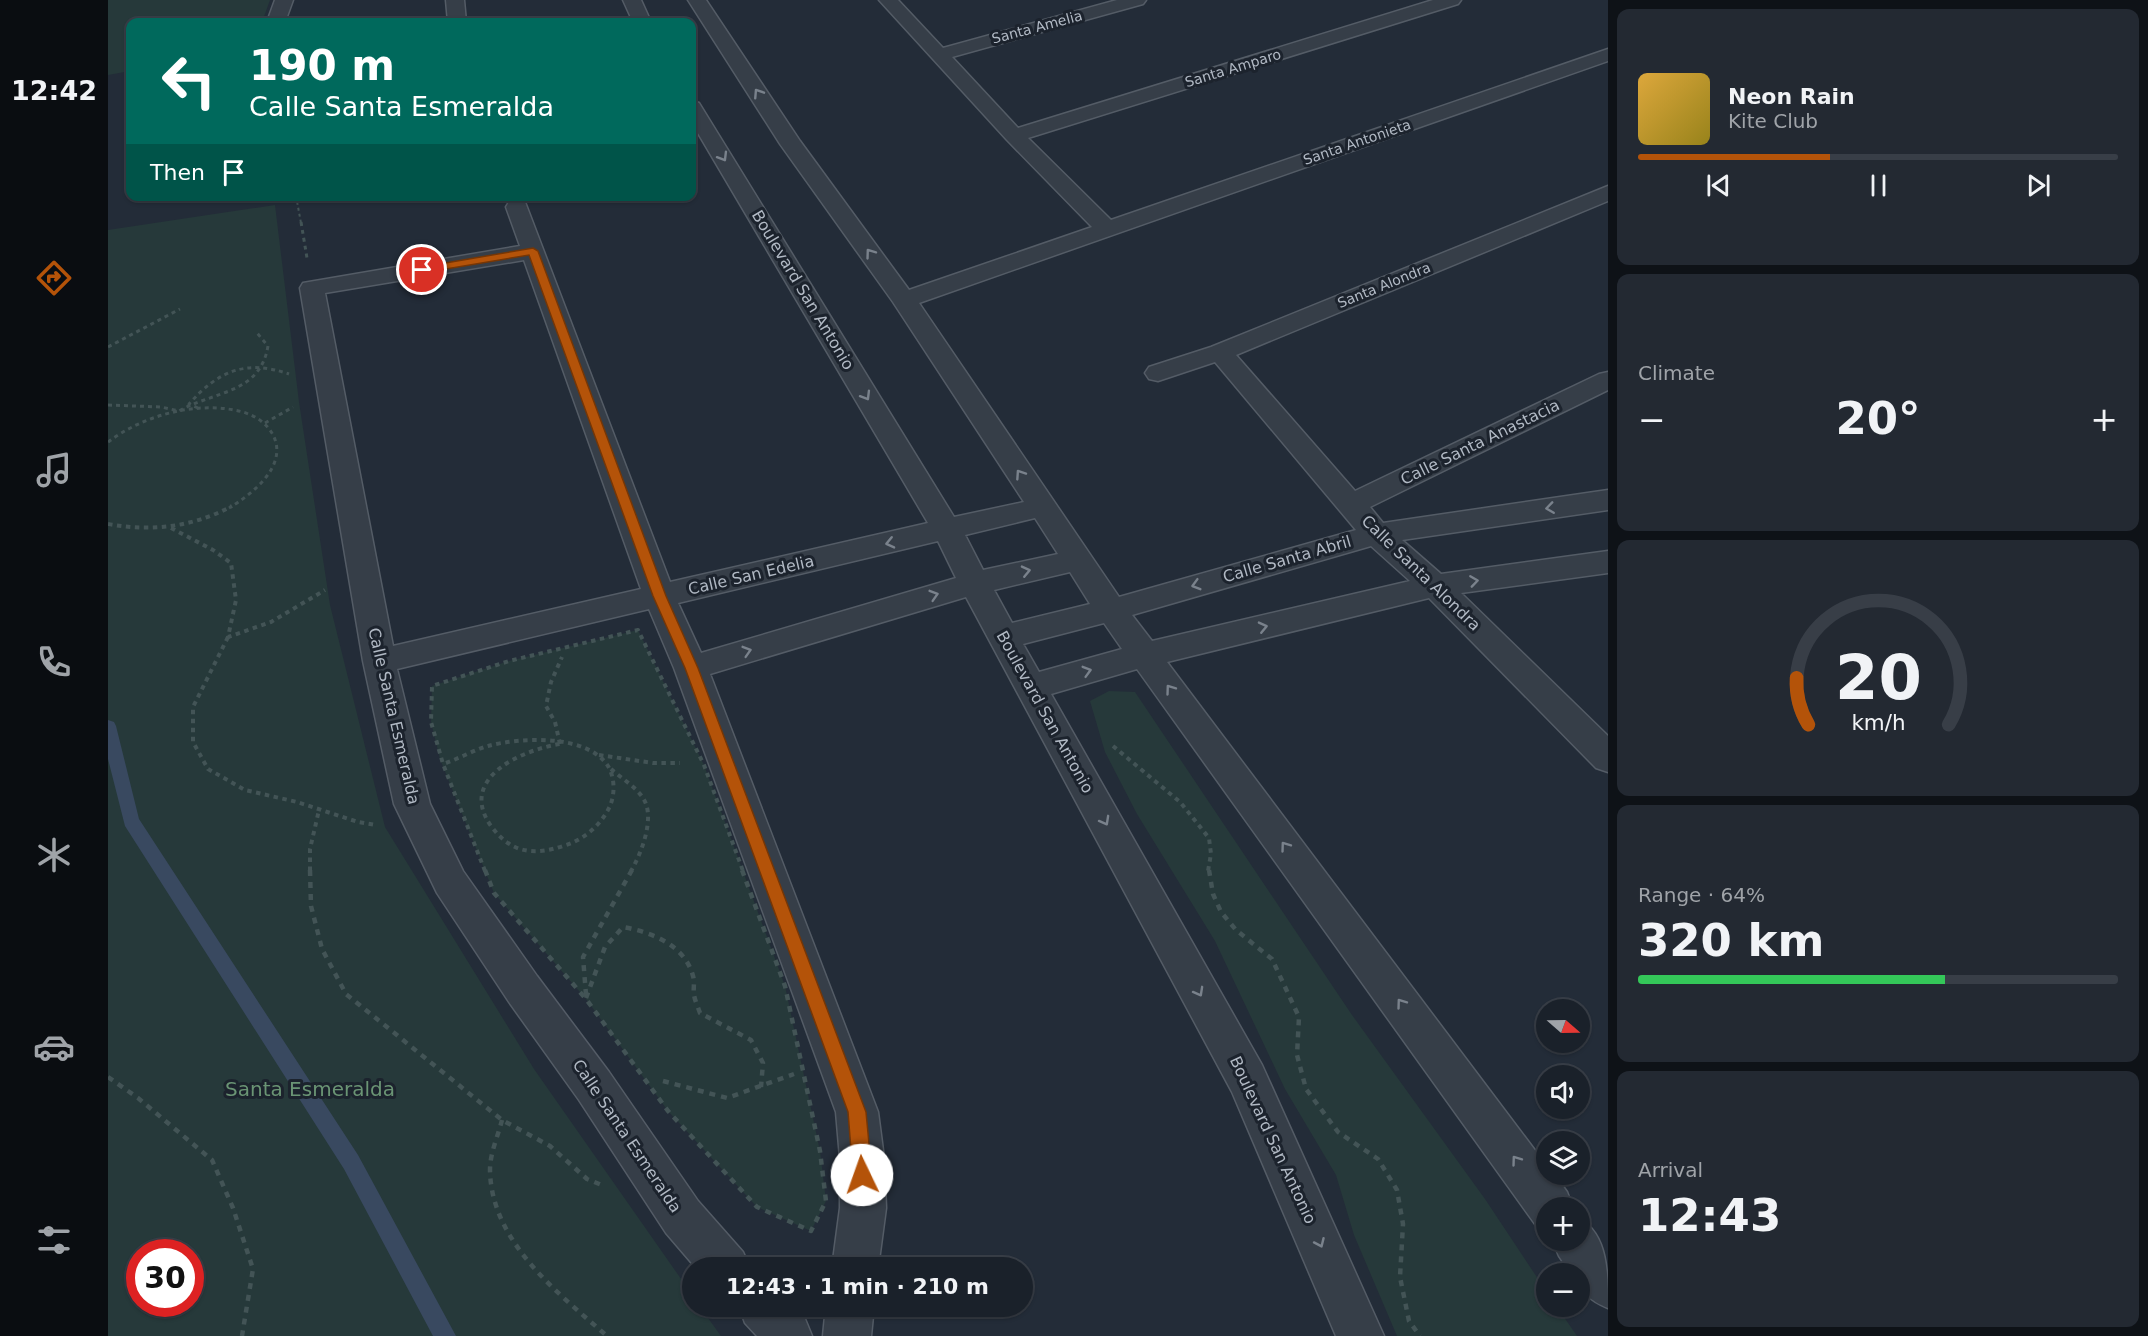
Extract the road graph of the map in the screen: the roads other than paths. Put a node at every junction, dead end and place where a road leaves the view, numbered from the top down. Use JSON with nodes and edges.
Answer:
{"nodes":[{"id":1,"x":284,"y":0,"type":"edge"},
{"id":2,"x":455,"y":0,"type":"edge"},
{"id":3,"x":632,"y":0,"type":"edge"},
{"id":4,"x":697,"y":0,"type":"edge"},
{"id":5,"x":888,"y":0,"type":"edge"},
{"id":6,"x":1137,"y":0,"type":"edge"},
{"id":7,"x":1452,"y":0,"type":"edge"},
{"id":8,"x":277,"y":18,"type":"edge"},
{"id":9,"x":456,"y":18,"type":"edge"},
{"id":10,"x":640,"y":18,"type":"edge"},
{"id":11,"x":938,"y":55,"type":"junction"},
{"id":12,"x":1608,"y":55,"type":"edge"},
{"id":13,"x":696,"y":114,"type":"edge"},
{"id":14,"x":1014,"y":136,"type":"junction"},
{"id":15,"x":1608,"y":193,"type":"edge"},
{"id":16,"x":517,"y":207,"type":"dead end"},
{"id":17,"x":1107,"y":229,"type":"junction"},
{"id":18,"x":533,"y":251,"type":"junction"},
{"id":19,"x":904,"y":300,"type":"junction"},
{"id":20,"x":1220,"y":352,"type":"junction"},
{"id":21,"x":1158,"y":373,"type":"dead end"},
{"id":22,"x":1608,"y":380,"type":"edge"},
{"id":23,"x":1608,"y":500,"type":"edge"},
{"id":24,"x":1352,"y":504,"type":"junction"},
{"id":25,"x":1042,"y":507,"type":"junction"},
{"id":26,"x":947,"y":530,"type":"junction"},
{"id":27,"x":1376,"y":534,"type":"junction"},
{"id":28,"x":1078,"y":560,"type":"junction"},
{"id":29,"x":1608,"y":562,"type":"edge"},
{"id":30,"x":975,"y":583,"type":"junction"},
{"id":31,"x":1435,"y":586,"type":"junction"},
{"id":32,"x":659,"y":596,"type":"junction"},
{"id":33,"x":1111,"y":610,"type":"junction"},
{"id":34,"x":1003,"y":637,"type":"junction"},
{"id":35,"x":1145,"y":655,"type":"junction"},
{"id":36,"x":380,"y":661,"type":"junction"},
{"id":37,"x":691,"y":668,"type":"junction"},
{"id":38,"x":1031,"y":687,"type":"junction"},
{"id":39,"x":1608,"y":758,"type":"edge"},
{"id":40,"x":1543,"y":1197,"type":"edge"},
{"id":41,"x":1583,"y":1251,"type":"edge"},
{"id":42,"x":717,"y":1257,"type":"edge"},
{"id":43,"x":856,"y":1257,"type":"edge"},
{"id":44,"x":1608,"y":1285,"type":"edge"},
{"id":45,"x":772,"y":1317,"type":"edge"},
{"id":46,"x":849,"y":1317,"type":"edge"},
{"id":47,"x":788,"y":1336,"type":"edge"},
{"id":48,"x":847,"y":1336,"type":"edge"},
{"id":49,"x":1360,"y":1336,"type":"edge"}],
"edges":[{"from":1,"to":8,"type":"street"},
{"from":2,"to":9,"type":"street"},
{"from":3,"to":10,"type":"street"},
{"from":19,"to":4,"type":"street","one_way":true},
{"from":5,"to":11,"type":"street"},
{"from":6,"to":11,"type":"street","name":"Santa Amelia"},
{"from":7,"to":14,"type":"street","name":"Santa Amparo"},
{"from":11,"to":14,"type":"street"},
{"from":12,"to":17,"type":"street","name":"Santa Antonieta"},
{"from":13,"to":26,"type":"street","name":"Boulevard San Antonio","one_way":true},
{"from":14,"to":17,"type":"street"},
{"from":15,"to":20,"type":"street","name":"Santa Alondra"},
{"from":16,"to":18,"type":"street"},
{"from":17,"to":19,"type":"street","name":"Santa Antonieta"},
{"from":18,"to":32,"type":"street"},
{"from":18,"to":36,"type":"street","name":"Calle Santa Esmeralda"},
{"from":25,"to":19,"type":"street","one_way":true},
{"from":20,"to":21,"type":"street","name":"Santa Alondra"},
{"from":20,"to":24,"type":"street","name":"Calle Santa Alondra"},
{"from":22,"to":24,"type":"street","name":"Calle Santa Anastacia"},
{"from":23,"to":27,"type":"street","name":"Calle Santa Abril","one_way":true},
{"from":24,"to":27,"type":"street","name":"Calle Santa Alondra"},
{"from":25,"to":26,"type":"street","name":"Calle San Edelia"},
{"from":25,"to":28,"type":"street"},
{"from":26,"to":30,"type":"street","name":"Boulevard San Antonio"},
{"from":26,"to":32,"type":"street","name":"Calle San Edelia","one_way":true},
{"from":27,"to":31,"type":"street","name":"Calle Santa Alondra"},
{"from":27,"to":33,"type":"street","name":"Calle Santa Abril","one_way":true},
{"from":30,"to":28,"type":"street","one_way":true},
{"from":28,"to":33,"type":"street"},
{"from":31,"to":29,"type":"street","one_way":true},
{"from":30,"to":34,"type":"street","name":"Boulevard San Antonio"},
{"from":37,"to":30,"type":"street","one_way":true},
{"from":35,"to":31,"type":"street","one_way":true},
{"from":31,"to":39,"type":"street","name":"Calle Santa Alondra"},
{"from":32,"to":36,"type":"street","name":"Calle San Edelia"},
{"from":32,"to":37,"type":"street"},
{"from":33,"to":34,"type":"street","name":"Calle Santa Abril"},
{"from":33,"to":35,"type":"street"},
{"from":34,"to":38,"type":"street","name":"Boulevard San Antonio"},
{"from":38,"to":35,"type":"street","one_way":true},
{"from":40,"to":35,"type":"street","one_way":true},
{"from":36,"to":42,"type":"street","name":"Calle Santa Esmeralda"},
{"from":37,"to":43,"type":"street"},
{"from":38,"to":49,"type":"street","name":"Boulevard San Antonio","one_way":true},
{"from":41,"to":44,"type":"street"},
{"from":45,"to":47,"type":"street"},
{"from":46,"to":48,"type":"street"}]}
